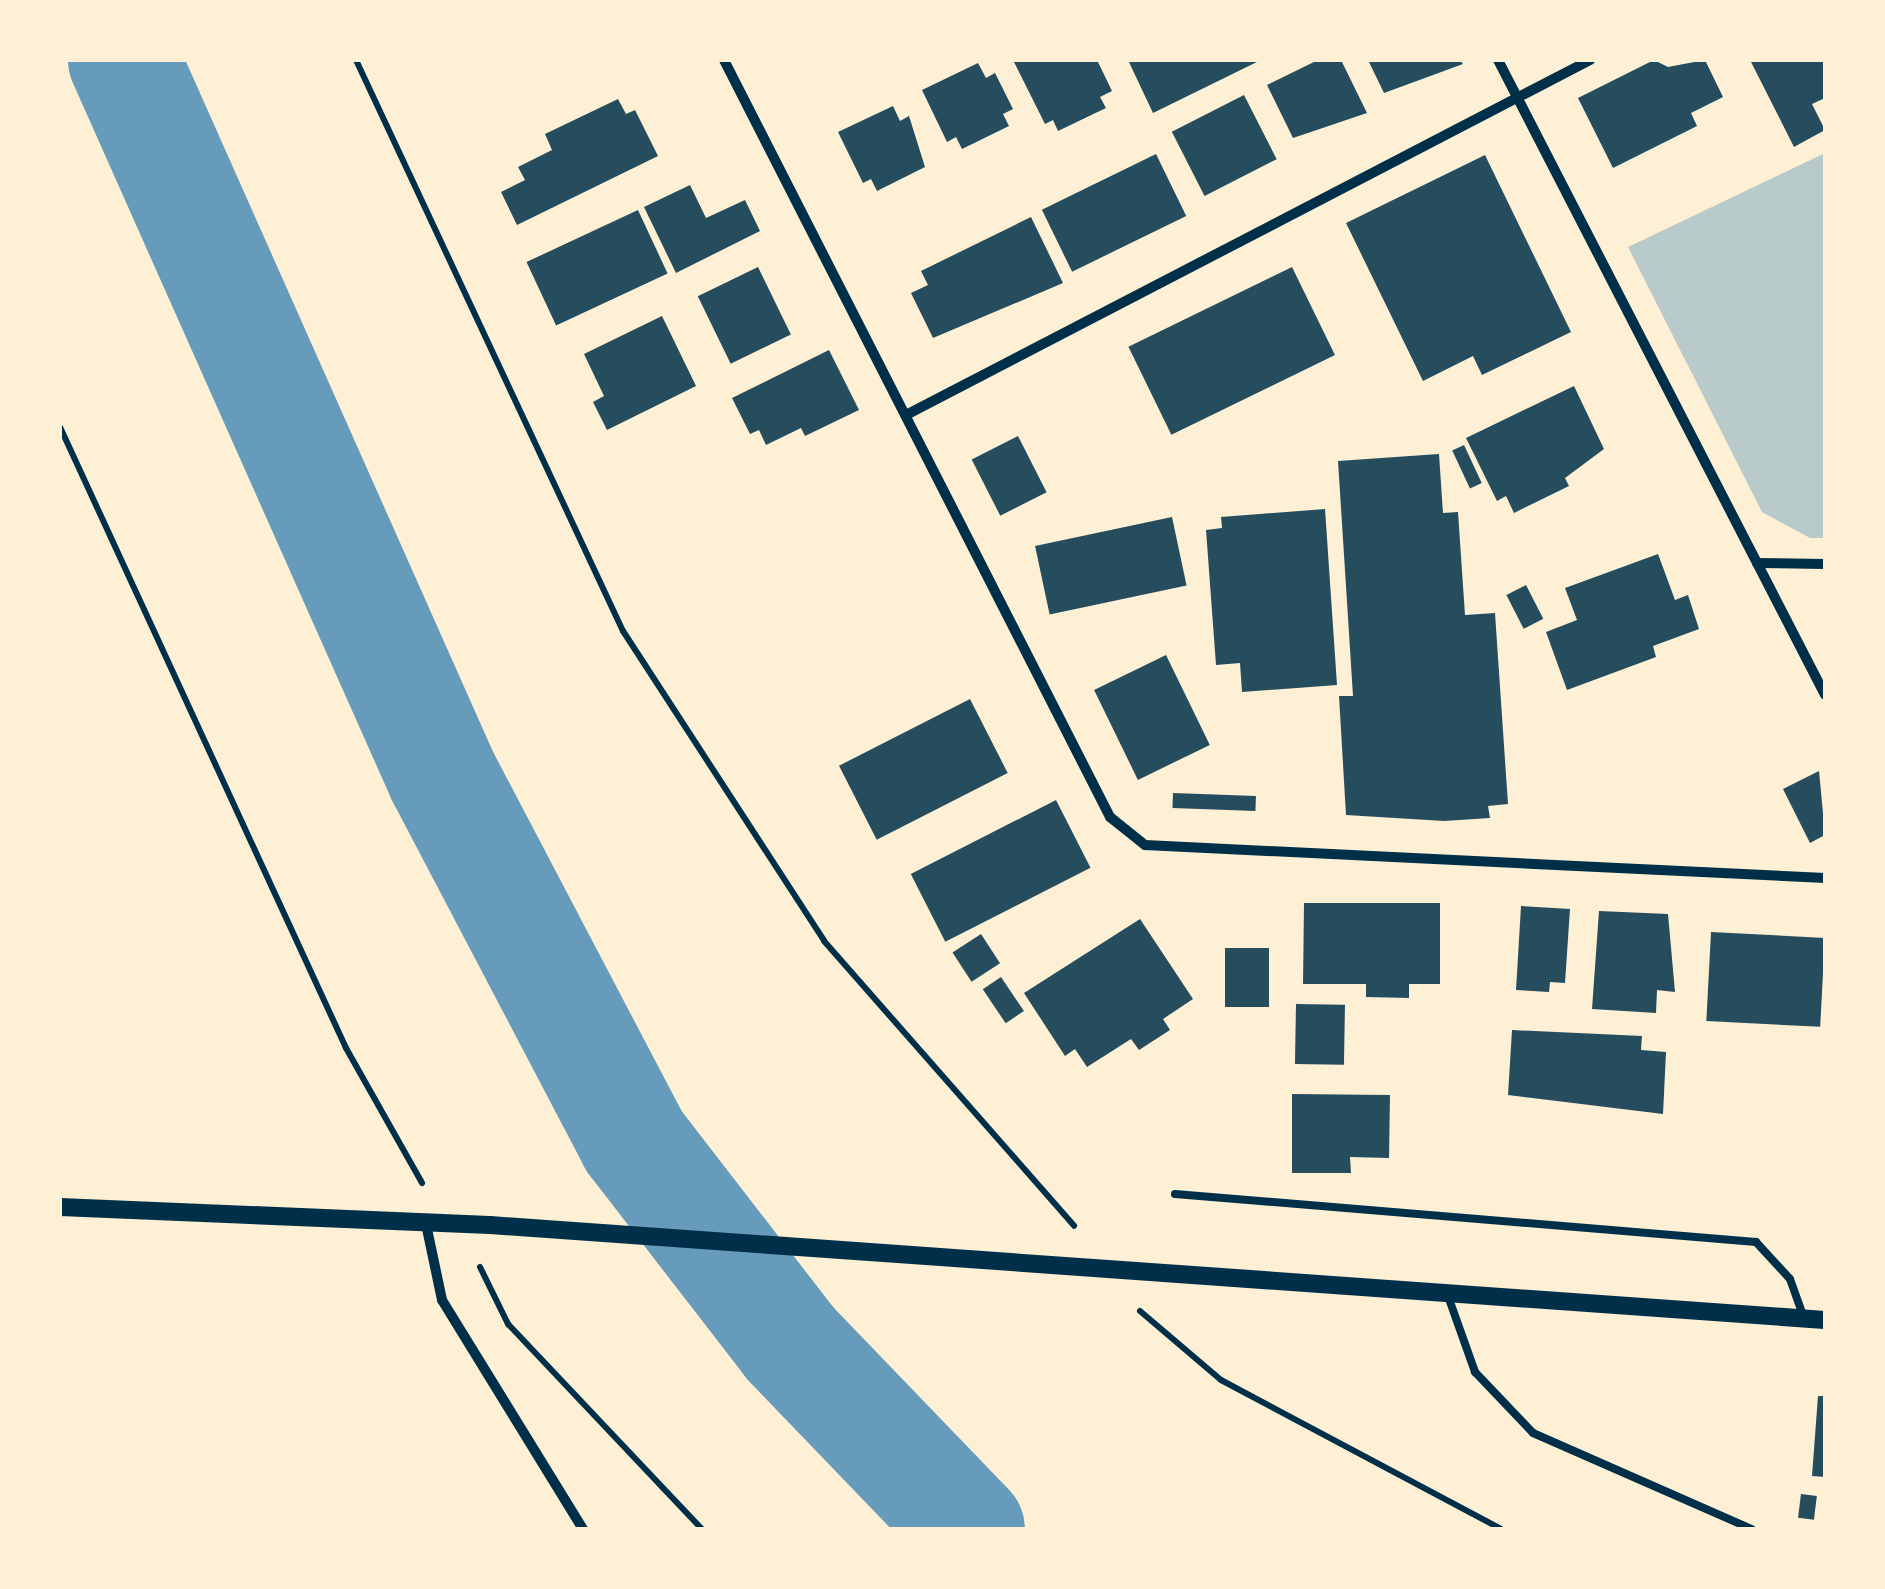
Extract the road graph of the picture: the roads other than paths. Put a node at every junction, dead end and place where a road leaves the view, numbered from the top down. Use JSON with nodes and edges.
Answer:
{"nodes":[{"id":1,"x":724,"y":60,"type":"edge"},
{"id":2,"x":1498,"y":60,"type":"edge"},
{"id":3,"x":1590,"y":60,"type":"edge"},
{"id":4,"x":1517,"y":98,"type":"junction"},
{"id":5,"x":906,"y":415,"type":"junction"},
{"id":6,"x":1758,"y":563,"type":"junction"},
{"id":7,"x":1825,"y":564,"type":"edge"},
{"id":8,"x":1825,"y":695,"type":"edge"},
{"id":9,"x":1825,"y":878,"type":"edge"},
{"id":10,"x":1176,"y":1194,"type":"dead end"},
{"id":11,"x":60,"y":1207,"type":"edge"},
{"id":12,"x":426,"y":1224,"type":"junction"},
{"id":13,"x":1448,"y":1296,"type":"junction"},
{"id":14,"x":1804,"y":1318,"type":"junction"},
{"id":15,"x":1825,"y":1320,"type":"edge"},
{"id":16,"x":571,"y":1523,"type":"edge"},
{"id":17,"x":583,"y":1529,"type":"edge"},
{"id":18,"x":1752,"y":1529,"type":"edge"}],
"edges":[{"from":1,"to":5,"type":"street"},
{"from":2,"to":4,"type":"street"},
{"from":3,"to":4,"type":"street"},
{"from":4,"to":5,"type":"street"},
{"from":4,"to":6,"type":"street"},
{"from":5,"to":9,"type":"street"},
{"from":6,"to":7,"type":"street"},
{"from":6,"to":8,"type":"street"},
{"from":10,"to":14,"type":"lane"},
{"from":11,"to":12,"type":"street"},
{"from":12,"to":13,"type":"street"},
{"from":12,"to":16,"type":"street"},
{"from":13,"to":14,"type":"street"},
{"from":13,"to":18,"type":"lane"},
{"from":14,"to":15,"type":"street"},
{"from":16,"to":17,"type":"street"}]}
